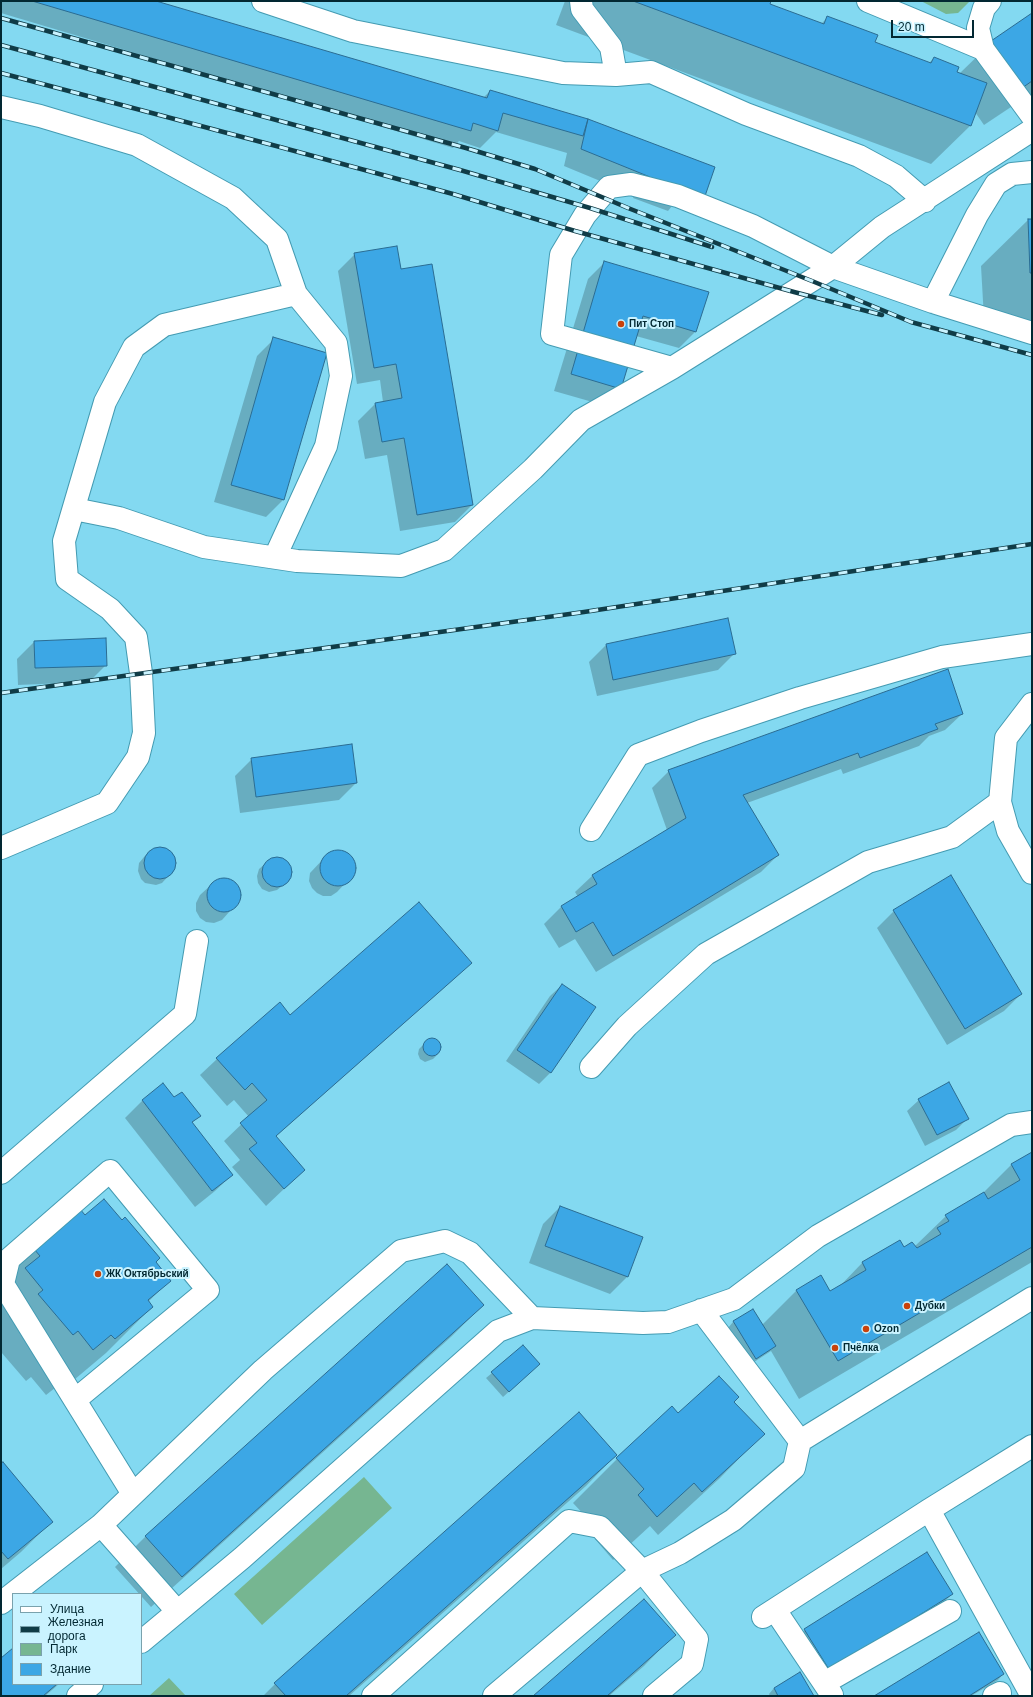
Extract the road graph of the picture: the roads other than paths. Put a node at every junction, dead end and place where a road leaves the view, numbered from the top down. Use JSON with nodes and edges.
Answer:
{"nodes":[{"id":1,"x":263,"y":1,"type":"edge"},
{"id":2,"x":581,"y":1,"type":"edge"},
{"id":3,"x":868,"y":1,"type":"edge"},
{"id":4,"x":990,"y":1,"type":"edge"},
{"id":5,"x":984,"y":49,"type":"junction"},
{"id":6,"x":616,"y":75,"type":"junction"},
{"id":7,"x":1,"y":107,"type":"edge"},
{"id":8,"x":1032,"y":116,"type":"edge"},
{"id":9,"x":1032,"y":130,"type":"edge"},
{"id":10,"x":1032,"y":172,"type":"edge"},
{"id":11,"x":925,"y":201,"type":"junction"},
{"id":12,"x":833,"y":267,"type":"junction"},
{"id":13,"x":296,"y":294,"type":"junction"},
{"id":14,"x":933,"y":302,"type":"junction"},
{"id":15,"x":1032,"y":333,"type":"edge"},
{"id":16,"x":672,"y":368,"type":"junction"},
{"id":17,"x":74,"y":509,"type":"junction"},
{"id":18,"x":274,"y":557,"type":"junction"},
{"id":19,"x":1032,"y":644,"type":"edge"},
{"id":20,"x":1032,"y":704,"type":"edge"},
{"id":21,"x":1000,"y":802,"type":"junction"},
{"id":22,"x":591,"y":830,"type":"dead end"},
{"id":23,"x":1,"y":848,"type":"edge"},
{"id":24,"x":1032,"y":873,"type":"edge"},
{"id":25,"x":197,"y":941,"type":"dead end"},
{"id":26,"x":591,"y":1067,"type":"dead end"},
{"id":27,"x":1032,"y":1122,"type":"edge"},
{"id":28,"x":1,"y":1172,"type":"edge"},
{"id":29,"x":1032,"y":1298,"type":"edge"},
{"id":30,"x":701,"y":1310,"type":"junction"},
{"id":31,"x":532,"y":1318,"type":"junction"},
{"id":32,"x":75,"y":1400,"type":"junction"},
{"id":33,"x":800,"y":1441,"type":"junction"},
{"id":34,"x":1032,"y":1446,"type":"edge"},
{"id":35,"x":133,"y":1494,"type":"junction"},
{"id":36,"x":928,"y":1510,"type":"junction"},
{"id":37,"x":101,"y":1525,"type":"junction"},
{"id":38,"x":642,"y":1571,"type":"junction"},
{"id":39,"x":14,"y":1593,"type":"edge"},
{"id":40,"x":12,"y":1594,"type":"edge"},
{"id":41,"x":1,"y":1603,"type":"edge"},
{"id":42,"x":177,"y":1611,"type":"junction"},
{"id":43,"x":950,"y":1611,"type":"dead end"},
{"id":44,"x":142,"y":1641,"type":"edge"},
{"id":45,"x":91,"y":1685,"type":"edge"},
{"id":46,"x":828,"y":1690,"type":"edge"},
{"id":47,"x":78,"y":1696,"type":"edge"},
{"id":48,"x":373,"y":1696,"type":"edge"},
{"id":49,"x":494,"y":1696,"type":"edge"},
{"id":50,"x":654,"y":1696,"type":"edge"},
{"id":51,"x":1032,"y":1696,"type":"edge"}],
"edges":[{"from":1,"to":6,"type":"street"},
{"from":2,"to":6,"type":"street"},
{"from":3,"to":5,"type":"street"},
{"from":4,"to":5,"type":"street"},
{"from":5,"to":8,"type":"street"},
{"from":6,"to":11,"type":"street"},
{"from":7,"to":13,"type":"street"},
{"from":9,"to":11,"type":"street"},
{"from":10,"to":14,"type":"street"},
{"from":11,"to":12,"type":"street"},
{"from":12,"to":14,"type":"street"},
{"from":12,"to":16,"type":"street"},
{"from":12,"to":16,"type":"street"},
{"from":13,"to":17,"type":"street"},
{"from":13,"to":18,"type":"street"},
{"from":14,"to":15,"type":"street"},
{"from":16,"to":18,"type":"street"},
{"from":17,"to":18,"type":"street"},
{"from":17,"to":23,"type":"street"},
{"from":19,"to":22,"type":"street"},
{"from":20,"to":21,"type":"street"},
{"from":21,"to":24,"type":"street"},
{"from":21,"to":26,"type":"street"},
{"from":25,"to":28,"type":"street"},
{"from":27,"to":30,"type":"street"},
{"from":29,"to":33,"type":"street"},
{"from":30,"to":31,"type":"street"},
{"from":30,"to":33,"type":"street"},
{"from":31,"to":35,"type":"street"},
{"from":31,"to":42,"type":"street"},
{"from":32,"to":32,"type":"street"},
{"from":32,"to":35,"type":"street"},
{"from":33,"to":38,"type":"street"},
{"from":34,"to":36,"type":"street"},
{"from":35,"to":37,"type":"street"},
{"from":36,"to":46,"type":"street"},
{"from":36,"to":51,"type":"street"},
{"from":37,"to":39,"type":"street"},
{"from":37,"to":42,"type":"street"},
{"from":38,"to":48,"type":"street"},
{"from":38,"to":49,"type":"street"},
{"from":38,"to":50,"type":"street"},
{"from":40,"to":41,"type":"street"},
{"from":42,"to":44,"type":"street"},
{"from":43,"to":46,"type":"street"},
{"from":45,"to":47,"type":"street"}]}
